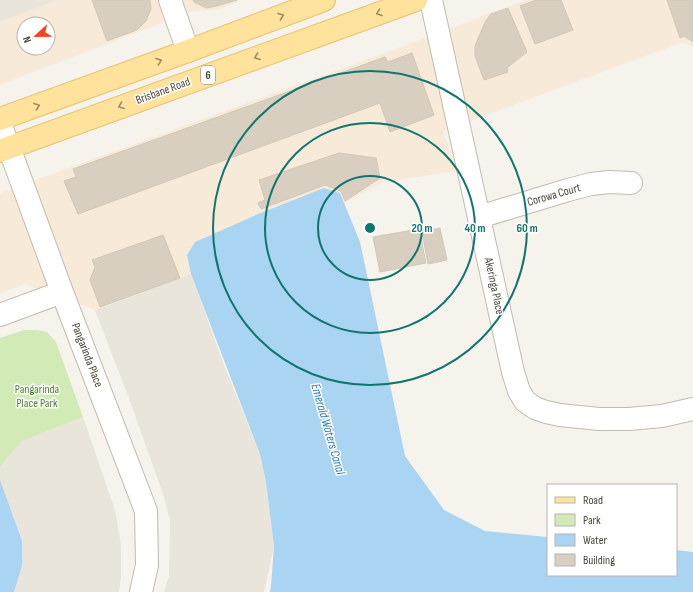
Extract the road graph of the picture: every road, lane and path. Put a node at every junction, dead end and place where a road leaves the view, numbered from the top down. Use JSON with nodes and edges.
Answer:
{"nodes":[{"id":1,"x":170,"y":0,"type":"edge"},
{"id":2,"x":324,"y":0,"type":"edge"},
{"id":3,"x":416,"y":0,"type":"edge"},
{"id":4,"x":431,"y":0,"type":"edge"},
{"id":5,"x":188,"y":51,"type":"junction"},
{"id":6,"x":0,"y":119,"type":"edge"},
{"id":7,"x":0,"y":123,"type":"edge"},
{"id":8,"x":5,"y":149,"type":"edge"},
{"id":9,"x":630,"y":183,"type":"dead end"},
{"id":10,"x":478,"y":217,"type":"junction"},
{"id":11,"x":62,"y":292,"type":"junction"},
{"id":12,"x":0,"y":315,"type":"edge"},
{"id":13,"x":693,"y":409,"type":"edge"},
{"id":14,"x":141,"y":592,"type":"edge"}],
"edges":[{"from":1,"to":5,"type":"street"},
{"from":5,"to":2,"type":"main road","one_way":true},
{"from":3,"to":8,"type":"main road","name":"Brisbane Road","number":"6","one_way":true},
{"from":4,"to":10,"type":"street","name":"Akeringa Place"},
{"from":6,"to":5,"type":"main road","one_way":true},
{"from":7,"to":8,"type":"street","name":"Pangarinda Place"},
{"from":8,"to":11,"type":"street","name":"Pangarinda Place"},
{"from":9,"to":10,"type":"street","name":"Corowa Court"},
{"from":10,"to":13,"type":"street","name":"Akeringa Place"},
{"from":11,"to":12,"type":"street"},
{"from":11,"to":14,"type":"street","name":"Pangarinda Place"}]}
